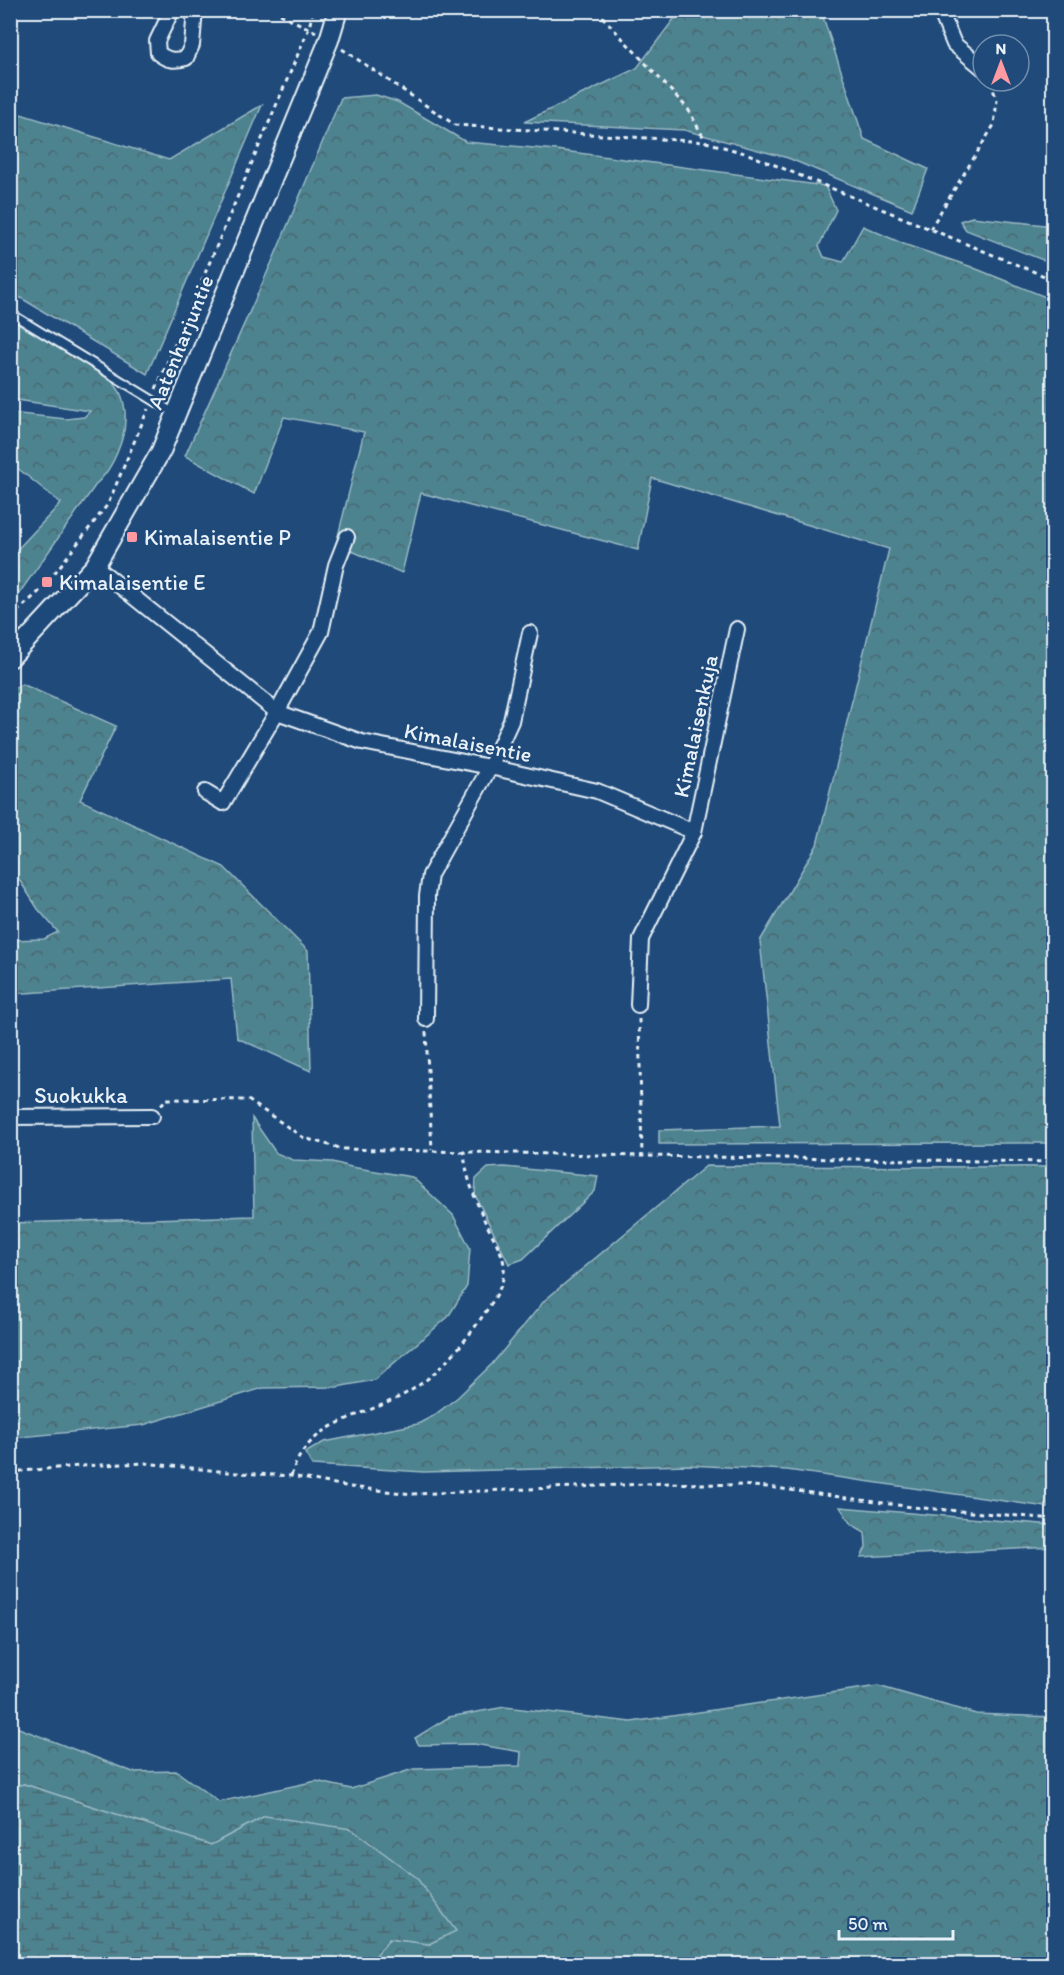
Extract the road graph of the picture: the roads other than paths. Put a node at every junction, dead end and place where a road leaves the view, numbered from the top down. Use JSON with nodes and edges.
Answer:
{"nodes":[{"id":1,"x":172,"y":10,"type":"edge"},
{"id":2,"x":195,"y":10,"type":"edge"},
{"id":3,"x":338,"y":10,"type":"edge"},
{"id":4,"x":940,"y":10,"type":"edge"},
{"id":5,"x":971,"y":58,"type":"edge"},
{"id":6,"x":10,"y":313,"type":"edge"},
{"id":7,"x":177,"y":414,"type":"junction"},
{"id":8,"x":346,"y":537,"type":"dead end"},
{"id":9,"x":95,"y":566,"type":"junction"},
{"id":10,"x":737,"y":629,"type":"dead end"},
{"id":11,"x":530,"y":633,"type":"dead end"},
{"id":12,"x":10,"y":658,"type":"edge"},
{"id":13,"x":277,"y":712,"type":"junction"},
{"id":14,"x":490,"y":767,"type":"junction"},
{"id":15,"x":205,"y":792,"type":"dead end"},
{"id":16,"x":694,"y":832,"type":"junction"},
{"id":17,"x":638,"y":1005,"type":"road end"},
{"id":18,"x":426,"y":1019,"type":"road end"},
{"id":19,"x":152,"y":1116,"type":"road end"},
{"id":20,"x":10,"y":1117,"type":"edge"}],
"edges":[{"from":1,"to":2,"type":"street"},
{"from":3,"to":7,"type":"street","name":"Aatenharjuntie"},
{"from":4,"to":5,"type":"street"},
{"from":6,"to":7,"type":"lane"},
{"from":7,"to":9,"type":"street","name":"Aatenharjuntie"},
{"from":8,"to":13,"type":"street"},
{"from":9,"to":12,"type":"street","name":"Aatenharjuntie"},
{"from":9,"to":13,"type":"street","name":"Kimalaisentie"},
{"from":10,"to":16,"type":"street","name":"Kimalaisenkuja"},
{"from":11,"to":14,"type":"street"},
{"from":13,"to":14,"type":"street","name":"Kimalaisentie"},
{"from":13,"to":15,"type":"street"},
{"from":14,"to":16,"type":"street","name":"Kimalaisentie"},
{"from":14,"to":18,"type":"street"},
{"from":16,"to":17,"type":"street"},
{"from":19,"to":20,"type":"street","name":"Suokukka"}]}
